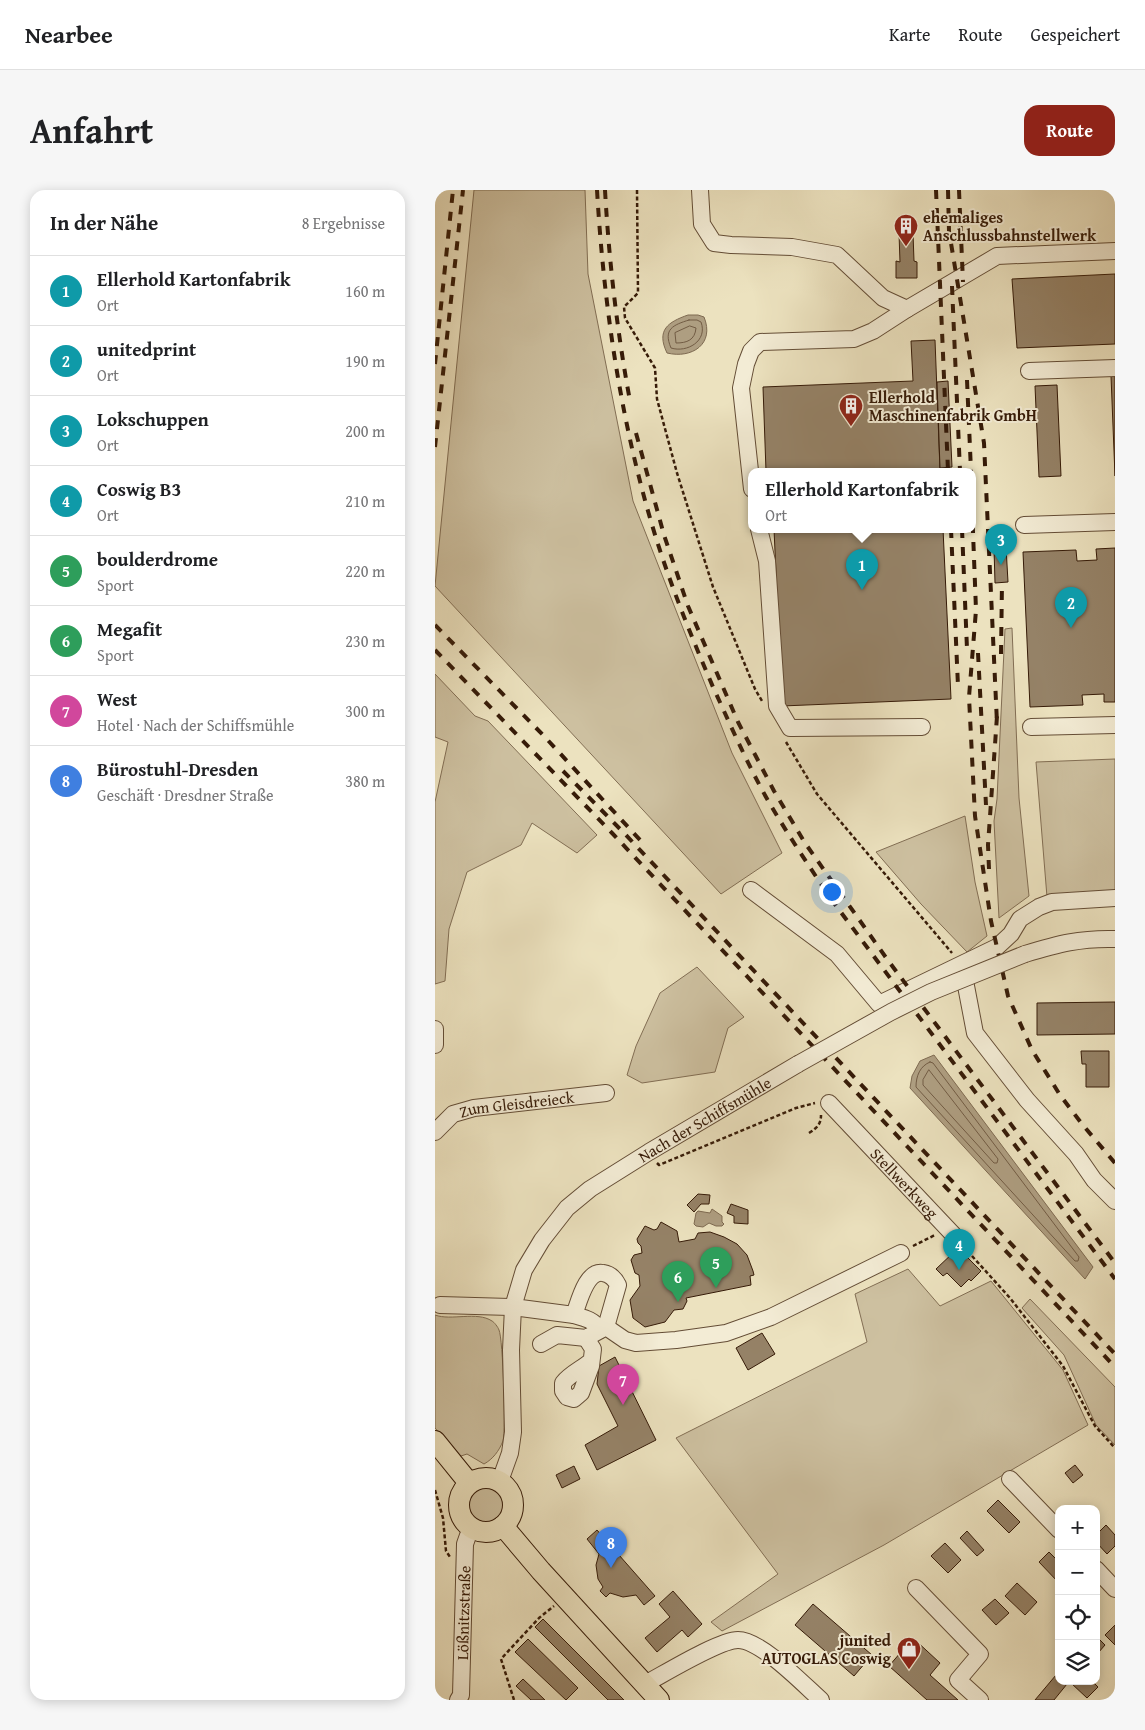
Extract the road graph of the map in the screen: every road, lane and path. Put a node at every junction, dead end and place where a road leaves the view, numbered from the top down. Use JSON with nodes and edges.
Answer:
{"nodes":[{"id":1,"x":637,"y":190,"type":"edge"},
{"id":2,"x":699,"y":190,"type":"edge"},
{"id":3,"x":1115,"y":251,"type":"edge"},
{"id":4,"x":907,"y":309,"type":"junction"},
{"id":5,"x":1115,"y":368,"type":"edge"},
{"id":6,"x":1029,"y":372,"type":"dead end"},
{"id":7,"x":750,"y":468,"type":"edge"},
{"id":8,"x":1115,"y":522,"type":"edge"},
{"id":9,"x":1024,"y":526,"type":"dead end"},
{"id":10,"x":760,"y":533,"type":"edge"},
{"id":11,"x":765,"y":705,"type":"dead end"},
{"id":12,"x":1115,"y":725,"type":"edge"},
{"id":13,"x":922,"y":727,"type":"dead end"},
{"id":14,"x":1031,"y":727,"type":"dead end"},
{"id":15,"x":784,"y":738,"type":"dead end"},
{"id":16,"x":751,"y":890,"type":"dead end"},
{"id":17,"x":1115,"y":898,"type":"edge"},
{"id":18,"x":1115,"y":939,"type":"edge"},
{"id":19,"x":961,"y":964,"type":"junction"},
{"id":20,"x":435,"y":1029,"type":"edge"},
{"id":21,"x":435,"y":1045,"type":"edge"},
{"id":22,"x":606,"y":1093,"type":"dead end"},
{"id":23,"x":829,"y":1103,"type":"junction"},
{"id":24,"x":435,"y":1132,"type":"edge"},
{"id":25,"x":809,"y":1132,"type":"dead end"},
{"id":26,"x":649,"y":1152,"type":"junction"},
{"id":27,"x":1115,"y":1200,"type":"edge"},
{"id":28,"x":947,"y":1227,"type":"junction"},
{"id":29,"x":964,"y":1246,"type":"joint"},
{"id":30,"x":901,"y":1253,"type":"joint"},
{"id":31,"x":440,"y":1305,"type":"dead end"},
{"id":32,"x":513,"y":1307,"type":"junction"},
{"id":33,"x":574,"y":1315,"type":"junction"},
{"id":34,"x":597,"y":1331,"type":"junction"},
{"id":35,"x":541,"y":1344,"type":"dead end"},
{"id":36,"x":591,"y":1361,"type":"dead end"},
{"id":37,"x":435,"y":1441,"type":"edge"},
{"id":38,"x":1115,"y":1448,"type":"edge"},
{"id":39,"x":1010,"y":1479,"type":"dead end"},
{"id":40,"x":500,"y":1481,"type":"junction"},
{"id":41,"x":469,"y":1483,"type":"junction"},
{"id":42,"x":435,"y":1490,"type":"edge"},
{"id":43,"x":503,"y":1526,"type":"junction"},
{"id":44,"x":1055,"y":1526,"type":"edge"},
{"id":45,"x":471,"y":1527,"type":"junction"},
{"id":46,"x":464,"y":1571,"type":"junction"},
{"id":47,"x":1100,"y":1572,"type":"edge"},
{"id":48,"x":916,"y":1588,"type":"dead end"},
{"id":49,"x":1115,"y":1589,"type":"edge"},
{"id":50,"x":555,"y":1596,"type":"junction"},
{"id":51,"x":645,"y":1684,"type":"junction"},
{"id":52,"x":463,"y":1698,"type":"edge"},
{"id":53,"x":514,"y":1700,"type":"edge"},
{"id":54,"x":659,"y":1700,"type":"edge"},
{"id":55,"x":821,"y":1700,"type":"edge"},
{"id":56,"x":980,"y":1700,"type":"edge"}],
"edges":[{"from":1,"to":11,"type":"path"},
{"from":2,"to":4,"type":"street"},
{"from":3,"to":4,"type":"street"},
{"from":4,"to":7,"type":"street"},
{"from":5,"to":6,"type":"street"},
{"from":8,"to":9,"type":"street"},
{"from":10,"to":13,"type":"street"},
{"from":12,"to":14,"type":"street"},
{"from":15,"to":19,"type":"path"},
{"from":16,"to":19,"type":"street"},
{"from":17,"to":19,"type":"street"},
{"from":18,"to":26,"type":"street","name":"Nach der Schiffsmühle","bridge":true},
{"from":19,"to":27,"type":"street"},
{"from":20,"to":21,"type":"street"},
{"from":22,"to":24,"type":"street","name":"Zum Gleisdreieck"},
{"from":23,"to":25,"type":"path"},
{"from":23,"to":26,"type":"path"},
{"from":23,"to":28,"type":"street","name":"Stellwerkweg"},
{"from":26,"to":32,"type":"street","name":"Nach der Schiffsmühle"},
{"from":28,"to":29,"type":"street","name":"Stellwerkweg"},
{"from":28,"to":30,"type":"path"},
{"from":29,"to":38,"type":"path"},
{"from":30,"to":34,"type":"street"},
{"from":31,"to":32,"type":"street"},
{"from":32,"to":33,"type":"street"},
{"from":32,"to":40,"type":"street","name":"Nach der Schiffsmühle"},
{"from":33,"to":34,"type":"street"},
{"from":33,"to":34,"type":"street"},
{"from":34,"to":35,"type":"street"},
{"from":34,"to":36,"type":"street"},
{"from":37,"to":41,"type":"main road"},
{"from":39,"to":44,"type":"street"},
{"from":40,"to":41,"type":"main road"},
{"from":40,"to":43,"type":"main road"},
{"from":41,"to":45,"type":"main road"},
{"from":42,"to":46,"type":"path"},
{"from":43,"to":45,"type":"main road"},
{"from":43,"to":50,"type":"main road"},
{"from":45,"to":46,"type":"street","name":"Lößnitzstraße"},
{"from":46,"to":52,"type":"street","name":"Lößnitzstraße"},
{"from":47,"to":49,"type":"street"},
{"from":48,"to":56,"type":"street"},
{"from":50,"to":51,"type":"main road"},
{"from":50,"to":53,"type":"path"},
{"from":51,"to":54,"type":"main road"},
{"from":51,"to":55,"type":"street"}]}
